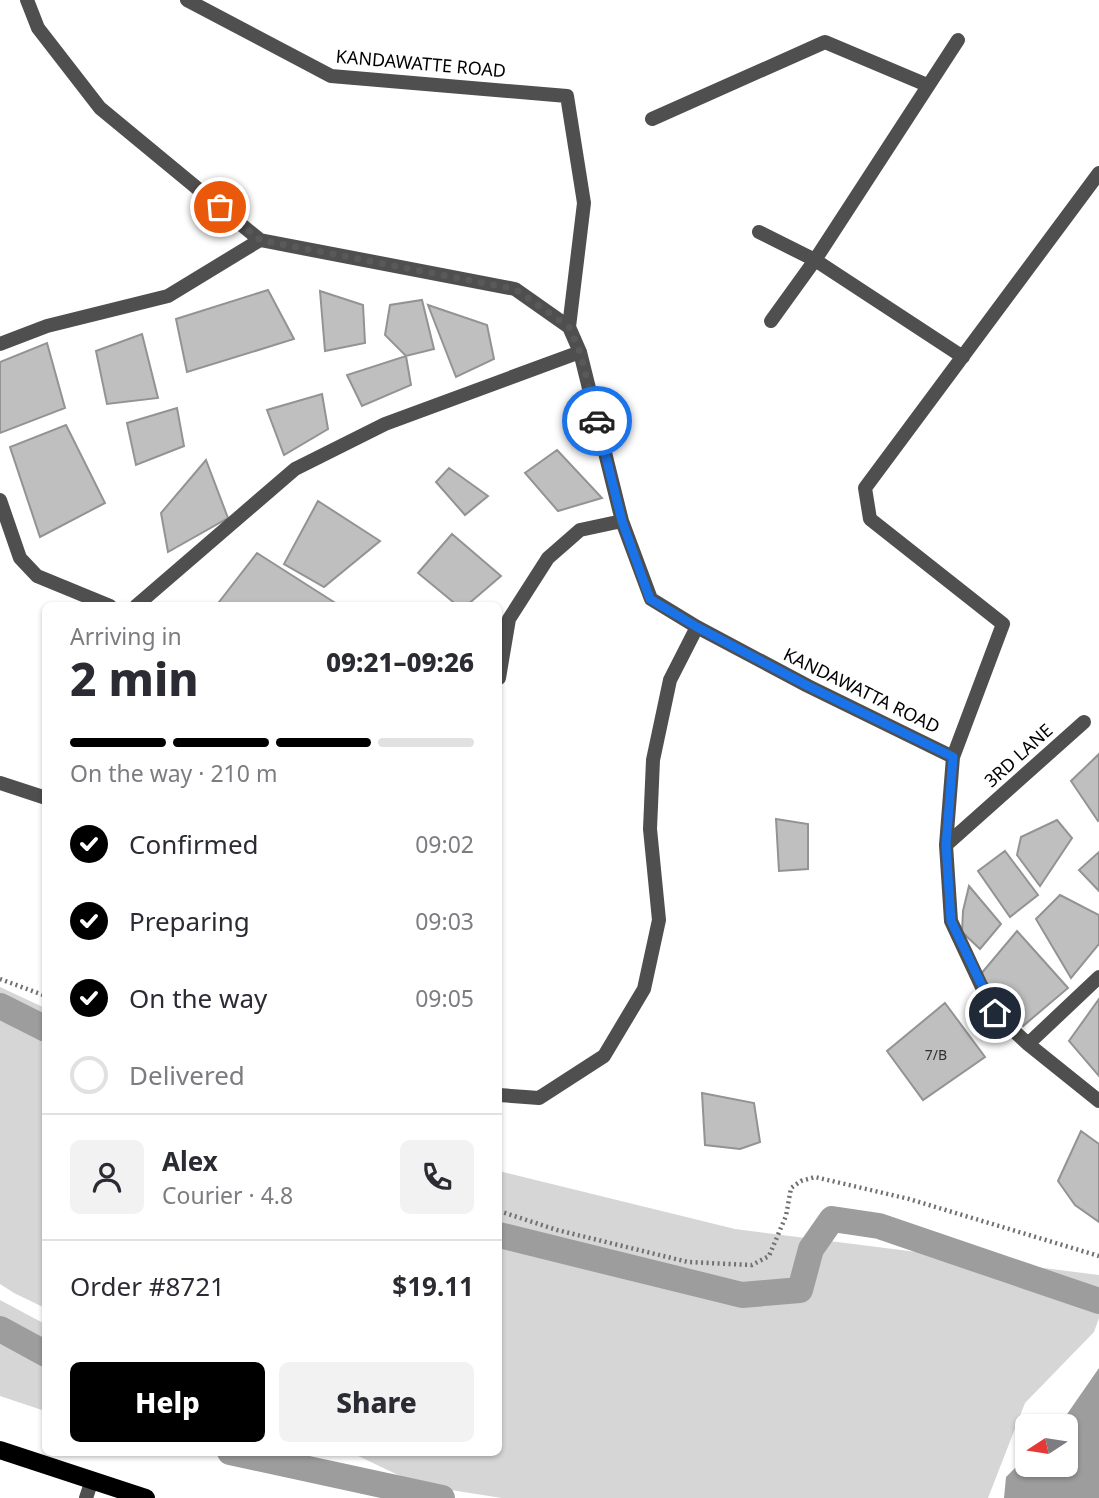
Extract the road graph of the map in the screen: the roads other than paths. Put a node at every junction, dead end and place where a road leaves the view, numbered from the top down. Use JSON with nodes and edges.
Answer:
{"nodes":[{"id":1,"x":27,"y":0,"type":"edge"},
{"id":2,"x":187,"y":0,"type":"edge"},
{"id":3,"x":958,"y":40,"type":"dead end"},
{"id":4,"x":928,"y":85,"type":"junction"},
{"id":5,"x":652,"y":118,"type":"dead end"},
{"id":6,"x":1099,"y":173,"type":"edge"},
{"id":7,"x":759,"y":232,"type":"dead end"},
{"id":8,"x":260,"y":240,"type":"junction"},
{"id":9,"x":815,"y":260,"type":"junction"},
{"id":10,"x":771,"y":321,"type":"dead end"},
{"id":11,"x":569,"y":327,"type":"junction"},
{"id":12,"x":0,"y":344,"type":"edge"},
{"id":13,"x":580,"y":352,"type":"junction"},
{"id":14,"x":962,"y":357,"type":"junction"},
{"id":15,"x":0,"y":500,"type":"edge"},
{"id":16,"x":622,"y":521,"type":"junction"},
{"id":17,"x":100,"y":602,"type":"edge"},
{"id":18,"x":141,"y":602,"type":"edge"},
{"id":19,"x":697,"y":627,"type":"junction"},
{"id":20,"x":502,"y":660,"type":"edge"},
{"id":21,"x":1084,"y":722,"type":"dead end"},
{"id":22,"x":953,"y":757,"type":"junction"},
{"id":23,"x":0,"y":783,"type":"edge"},
{"id":24,"x":42,"y":797,"type":"edge"},
{"id":25,"x":946,"y":845,"type":"junction"},
{"id":26,"x":1099,"y":977,"type":"edge"},
{"id":27,"x":1028,"y":1044,"type":"junction"},
{"id":28,"x":502,"y":1094,"type":"edge"},
{"id":29,"x":1099,"y":1101,"type":"edge"},
{"id":30,"x":0,"y":1450,"type":"edge"},
{"id":31,"x":92,"y":1480,"type":"junction"},
{"id":32,"x":86,"y":1498,"type":"edge"},
{"id":33,"x":146,"y":1498,"type":"edge"}],
"edges":[{"from":1,"to":8,"type":"street"},
{"from":2,"to":11,"type":"street","name":"KANDAWATTE ROAD"},
{"from":3,"to":4,"type":"street"},
{"from":4,"to":5,"type":"street"},
{"from":4,"to":9,"type":"street"},
{"from":6,"to":14,"type":"street"},
{"from":7,"to":9,"type":"street"},
{"from":8,"to":11,"type":"street"},
{"from":8,"to":12,"type":"street"},
{"from":9,"to":10,"type":"street"},
{"from":9,"to":14,"type":"street"},
{"from":11,"to":13,"type":"street","name":"KANDAWATTA ROAD"},
{"from":13,"to":16,"type":"street","name":"KANDAWATTA ROAD"},
{"from":13,"to":18,"type":"street"},
{"from":14,"to":22,"type":"street"},
{"from":15,"to":17,"type":"street"},
{"from":16,"to":19,"type":"street","name":"KANDAWATTA ROAD"},
{"from":16,"to":20,"type":"street"},
{"from":19,"to":22,"type":"street","name":"KANDAWATTA ROAD"},
{"from":19,"to":28,"type":"street"},
{"from":21,"to":25,"type":"street","name":"3RD LANE"},
{"from":22,"to":25,"type":"street"},
{"from":23,"to":24,"type":"street"},
{"from":25,"to":27,"type":"street"},
{"from":26,"to":27,"type":"street"},
{"from":27,"to":29,"type":"street"},
{"from":30,"to":31,"type":"main road"},
{"from":31,"to":32,"type":"street"},
{"from":31,"to":33,"type":"main road"}]}
